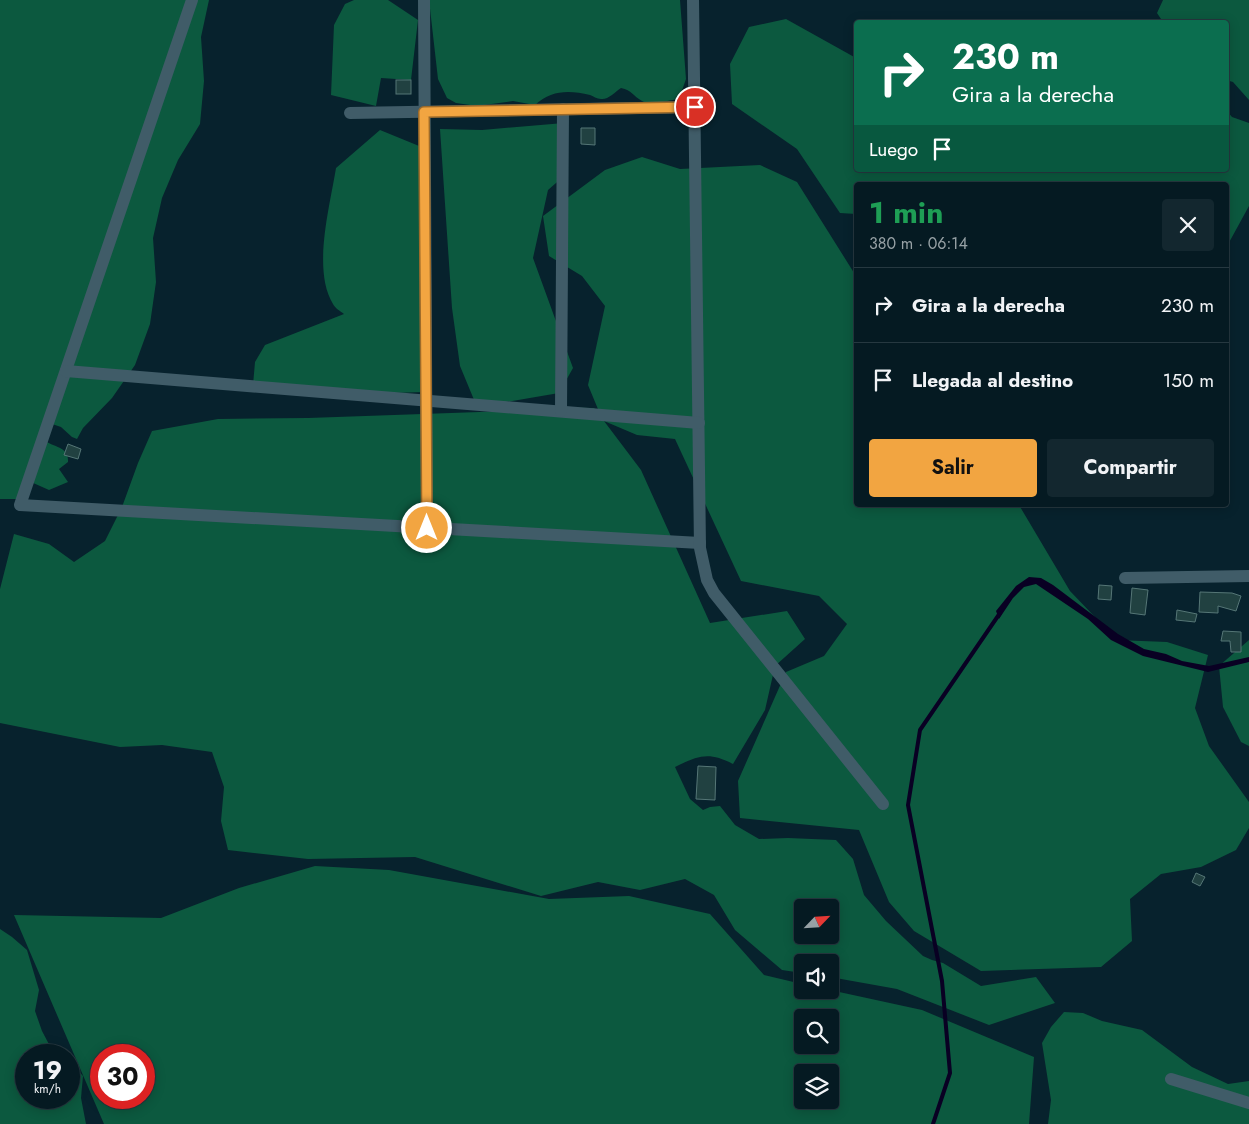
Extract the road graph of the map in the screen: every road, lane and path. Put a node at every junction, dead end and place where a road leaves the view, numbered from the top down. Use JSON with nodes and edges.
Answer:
{"nodes":[{"id":1,"x":192,"y":0,"type":"edge"},
{"id":2,"x":424,"y":0,"type":"edge"},
{"id":3,"x":693,"y":0,"type":"edge"},
{"id":4,"x":695,"y":107,"type":"junction"},
{"id":5,"x":562,"y":110,"type":"junction"},
{"id":6,"x":424,"y":112,"type":"junction"},
{"id":7,"x":350,"y":113,"type":"dead end"},
{"id":8,"x":66,"y":371,"type":"junction"},
{"id":9,"x":426,"y":400,"type":"junction"},
{"id":10,"x":561,"y":411,"type":"junction"},
{"id":11,"x":699,"y":423,"type":"junction"},
{"id":12,"x":427,"y":528,"type":"junction"},
{"id":13,"x":700,"y":543,"type":"junction"},
{"id":14,"x":1249,"y":576,"type":"edge"},
{"id":15,"x":1126,"y":578,"type":"dead end"},
{"id":16,"x":883,"y":804,"type":"dead end"},
{"id":17,"x":1171,"y":1079,"type":"dead end"},
{"id":18,"x":1249,"y":1103,"type":"edge"}],
"edges":[{"from":1,"to":8,"type":"street"},
{"from":2,"to":6,"type":"street"},
{"from":3,"to":4,"type":"street"},
{"from":4,"to":5,"type":"street"},
{"from":4,"to":11,"type":"street"},
{"from":5,"to":6,"type":"street"},
{"from":5,"to":10,"type":"street"},
{"from":6,"to":7,"type":"street"},
{"from":6,"to":9,"type":"street"},
{"from":8,"to":9,"type":"street"},
{"from":8,"to":12,"type":"street"},
{"from":9,"to":10,"type":"street"},
{"from":9,"to":12,"type":"street"},
{"from":10,"to":11,"type":"street"},
{"from":11,"to":13,"type":"street"},
{"from":12,"to":13,"type":"street"},
{"from":13,"to":16,"type":"street"},
{"from":14,"to":15,"type":"street"},
{"from":17,"to":18,"type":"street"}]}
